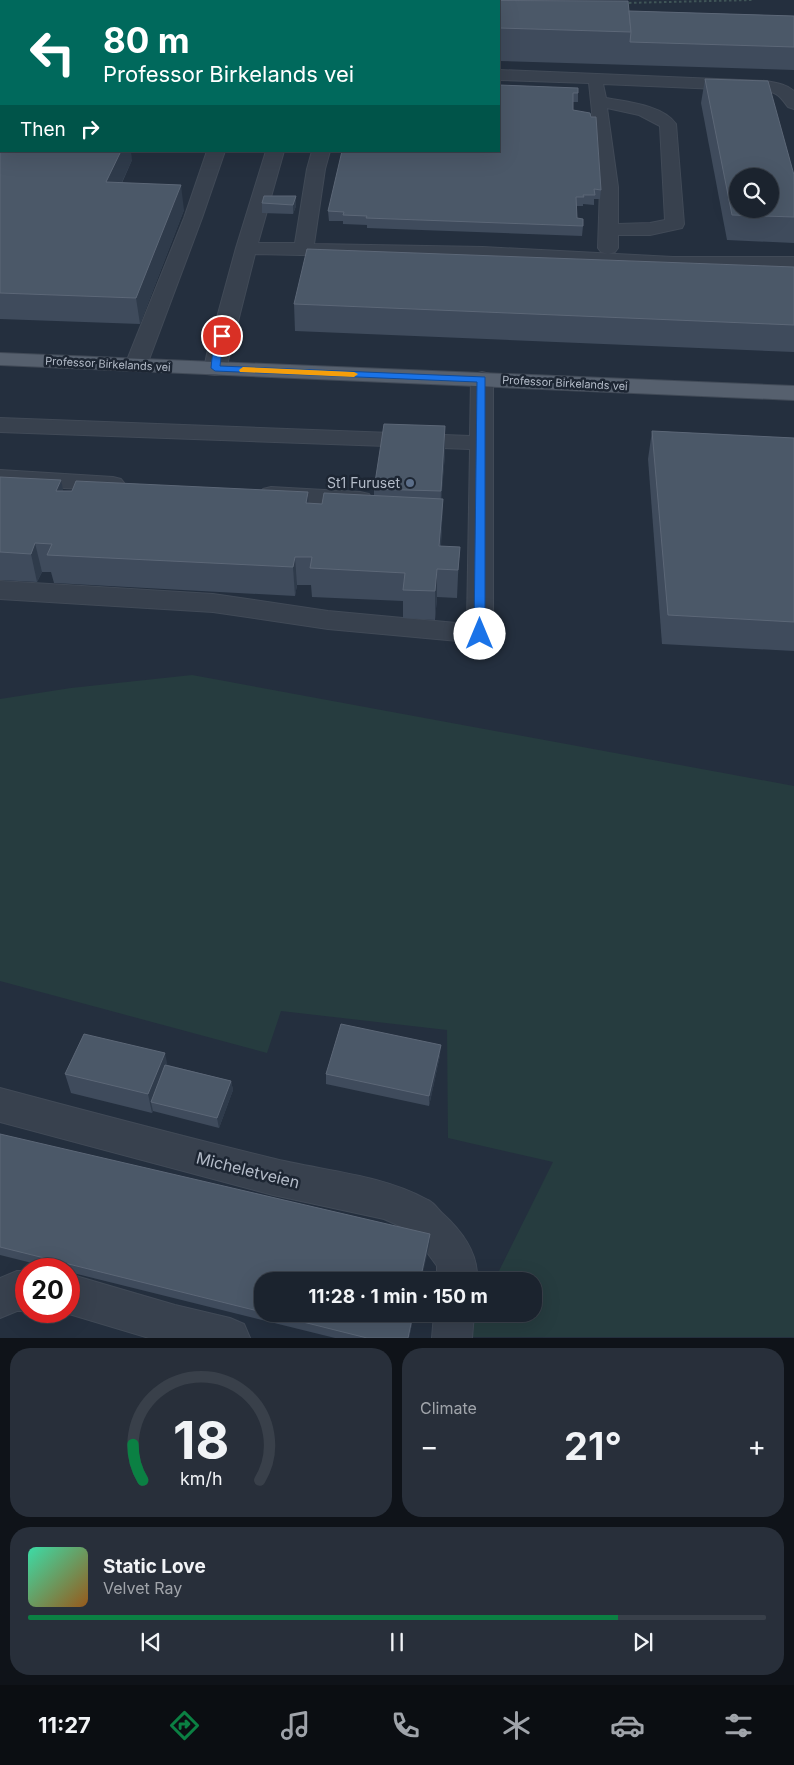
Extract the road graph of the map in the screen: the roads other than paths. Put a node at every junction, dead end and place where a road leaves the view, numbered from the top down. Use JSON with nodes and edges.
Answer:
{"nodes":[{"id":1,"x":500,"y":75,"type":"edge"},
{"id":2,"x":595,"y":79,"type":"junction"},
{"id":3,"x":600,"y":102,"type":"junction"},
{"id":4,"x":794,"y":104,"type":"edge"},
{"id":5,"x":216,"y":152,"type":"edge"},
{"id":6,"x":274,"y":152,"type":"edge"},
{"id":7,"x":321,"y":152,"type":"edge"},
{"id":8,"x":608,"y":230,"type":"junction"},
{"id":9,"x":246,"y":248,"type":"junction"},
{"id":10,"x":304,"y":249,"type":"junction"},
{"id":11,"x":608,"y":260,"type":"junction"},
{"id":12,"x":794,"y":263,"type":"edge"},
{"id":13,"x":0,"y":359,"type":"edge"},
{"id":14,"x":136,"y":365,"type":"junction"},
{"id":15,"x":215,"y":368,"type":"junction"},
{"id":16,"x":482,"y":379,"type":"junction"},
{"id":17,"x":794,"y":393,"type":"edge"},
{"id":18,"x":0,"y":425,"type":"edge"},
{"id":19,"x":482,"y":443,"type":"junction"},
{"id":20,"x":0,"y":477,"type":"edge"},
{"id":21,"x":140,"y":486,"type":"edge"},
{"id":22,"x":249,"y":493,"type":"edge"},
{"id":23,"x":376,"y":500,"type":"edge"},
{"id":24,"x":0,"y":590,"type":"edge"},
{"id":25,"x":0,"y":1105,"type":"edge"},
{"id":26,"x":458,"y":1272,"type":"edge"},
{"id":27,"x":15,"y":1291,"type":"edge"},
{"id":28,"x":80,"y":1297,"type":"edge"},
{"id":29,"x":0,"y":1298,"type":"edge"},
{"id":30,"x":453,"y":1322,"type":"edge"},
{"id":31,"x":230,"y":1338,"type":"edge"},
{"id":32,"x":452,"y":1338,"type":"edge"}],
"edges":[{"from":1,"to":2,"type":"lane"},
{"from":2,"to":3,"type":"lane"},
{"from":2,"to":4,"type":"lane"},
{"from":3,"to":8,"type":"lane"},
{"from":3,"to":8,"type":"lane"},
{"from":5,"to":14,"type":"lane"},
{"from":6,"to":9,"type":"lane"},
{"from":7,"to":10,"type":"lane"},
{"from":8,"to":11,"type":"lane"},
{"from":9,"to":10,"type":"lane"},
{"from":9,"to":15,"type":"lane"},
{"from":10,"to":11,"type":"lane"},
{"from":11,"to":12,"type":"lane"},
{"from":13,"to":14,"type":"main road","name":"Professor Birkelands vei"},
{"from":14,"to":15,"type":"main road","name":"Professor Birkelands vei"},
{"from":15,"to":16,"type":"main road","name":"Professor Birkelands vei"},
{"from":16,"to":17,"type":"main road","name":"Professor Birkelands vei"},
{"from":16,"to":19,"type":"lane"},
{"from":18,"to":19,"type":"lane"},
{"from":19,"to":24,"type":"lane"},
{"from":20,"to":21,"type":"lane"},
{"from":22,"to":23,"type":"lane"},
{"from":25,"to":26,"type":"lane","name":"Micheletveien"},
{"from":27,"to":29,"type":"lane"},
{"from":28,"to":31,"type":"lane"},
{"from":30,"to":32,"type":"lane"}]}
